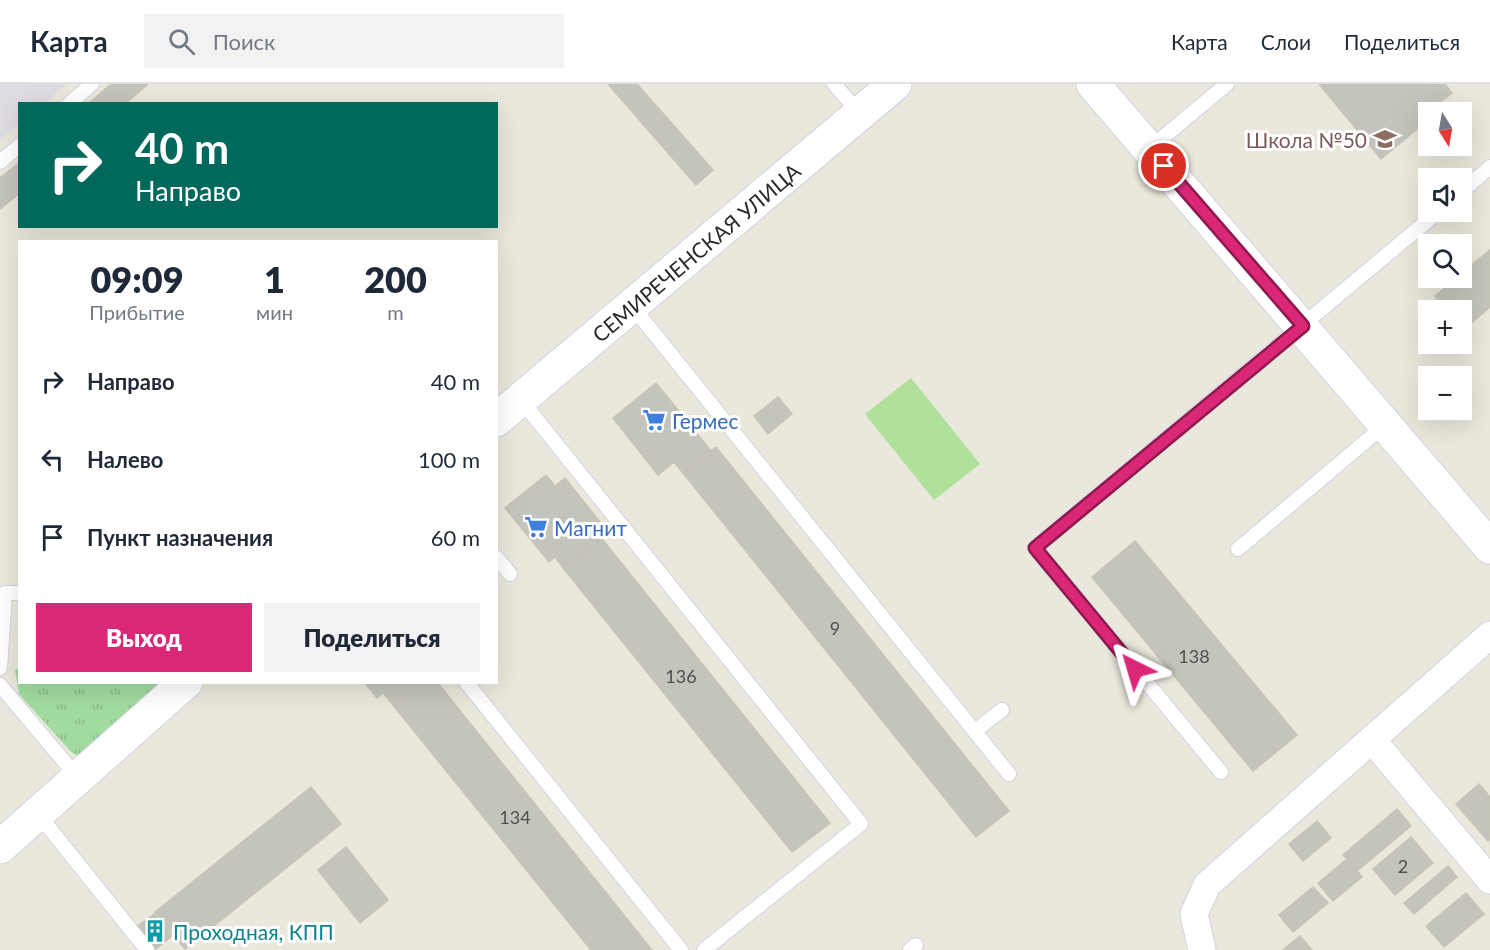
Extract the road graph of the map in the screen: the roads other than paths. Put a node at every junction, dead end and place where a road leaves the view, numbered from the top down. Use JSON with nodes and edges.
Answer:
{"nodes":[{"id":1,"x":92,"y":84,"type":"edge"},
{"id":2,"x":834,"y":84,"type":"edge"},
{"id":3,"x":895,"y":84,"type":"edge"},
{"id":4,"x":1093,"y":84,"type":"edge"},
{"id":5,"x":1227,"y":84,"type":"edge"},
{"id":6,"x":71,"y":102,"type":"edge"},
{"id":7,"x":860,"y":114,"type":"junction"},
{"id":8,"x":18,"y":147,"type":"edge"},
{"id":9,"x":1149,"y":149,"type":"junction"},
{"id":10,"x":0,"y":162,"type":"edge"},
{"id":11,"x":1490,"y":167,"type":"edge"},
{"id":12,"x":1472,"y":183,"type":"edge"},
{"id":13,"x":1426,"y":222,"type":"edge"},
{"id":14,"x":632,"y":306,"type":"junction"},
{"id":15,"x":1303,"y":326,"type":"junction"},
{"id":16,"x":509,"y":410,"type":"edge"},
{"id":17,"x":1386,"y":424,"type":"junction"},
{"id":18,"x":1485,"y":534,"type":"edge"},
{"id":19,"x":1238,"y":549,"type":"dead end"},
{"id":20,"x":498,"y":559,"type":"edge"},
{"id":21,"x":510,"y":574,"type":"dead end"},
{"id":22,"x":18,"y":593,"type":"edge"},
{"id":23,"x":1490,"y":635,"type":"edge"},
{"id":24,"x":0,"y":668,"type":"edge"},
{"id":25,"x":184,"y":684,"type":"edge"},
{"id":26,"x":468,"y":684,"type":"edge"},
{"id":27,"x":0,"y":685,"type":"edge"},
{"id":28,"x":1002,"y":710,"type":"dead end"},
{"id":29,"x":975,"y":731,"type":"junction"},
{"id":30,"x":1373,"y":741,"type":"junction"},
{"id":31,"x":1221,"y":772,"type":"dead end"},
{"id":32,"x":1009,"y":774,"type":"dead end"},
{"id":33,"x":78,"y":778,"type":"junction"},
{"id":34,"x":38,"y":814,"type":"junction"},
{"id":35,"x":3,"y":838,"type":"edge"},
{"id":36,"x":1490,"y":879,"type":"edge"},
{"id":37,"x":147,"y":950,"type":"edge"},
{"id":38,"x":681,"y":950,"type":"edge"},
{"id":39,"x":704,"y":950,"type":"edge"},
{"id":40,"x":1202,"y":950,"type":"edge"}],
"edges":[{"from":1,"to":6,"type":"lane"},
{"from":2,"to":7,"type":"lane"},
{"from":3,"to":7,"type":"main road","name":"СЕМИРЕЧЕНСКАЯ УЛИЦА"},
{"from":4,"to":9,"type":"main road"},
{"from":5,"to":9,"type":"lane"},
{"from":7,"to":14,"type":"main road","name":"СЕМИРЕЧЕНСКАЯ УЛИЦА"},
{"from":8,"to":10,"type":"lane"},
{"from":9,"to":15,"type":"main road"},
{"from":11,"to":12,"type":"lane"},
{"from":13,"to":15,"type":"lane"},
{"from":14,"to":16,"type":"main road","name":"СЕМИРЕЧЕНСКАЯ УЛИЦА"},
{"from":14,"to":29,"type":"lane"},
{"from":15,"to":17,"type":"main road"},
{"from":15,"to":31,"type":"lane"},
{"from":16,"to":39,"type":"lane"},
{"from":17,"to":18,"type":"main road"},
{"from":17,"to":19,"type":"lane"},
{"from":20,"to":21,"type":"lane"},
{"from":22,"to":24,"type":"lane"},
{"from":23,"to":30,"type":"street"},
{"from":25,"to":33,"type":"main road"},
{"from":26,"to":38,"type":"lane"},
{"from":27,"to":33,"type":"lane"},
{"from":28,"to":29,"type":"lane"},
{"from":29,"to":32,"type":"lane"},
{"from":30,"to":36,"type":"street"},
{"from":30,"to":40,"type":"street"},
{"from":33,"to":34,"type":"main road"},
{"from":34,"to":35,"type":"main road"},
{"from":34,"to":37,"type":"lane"}]}
